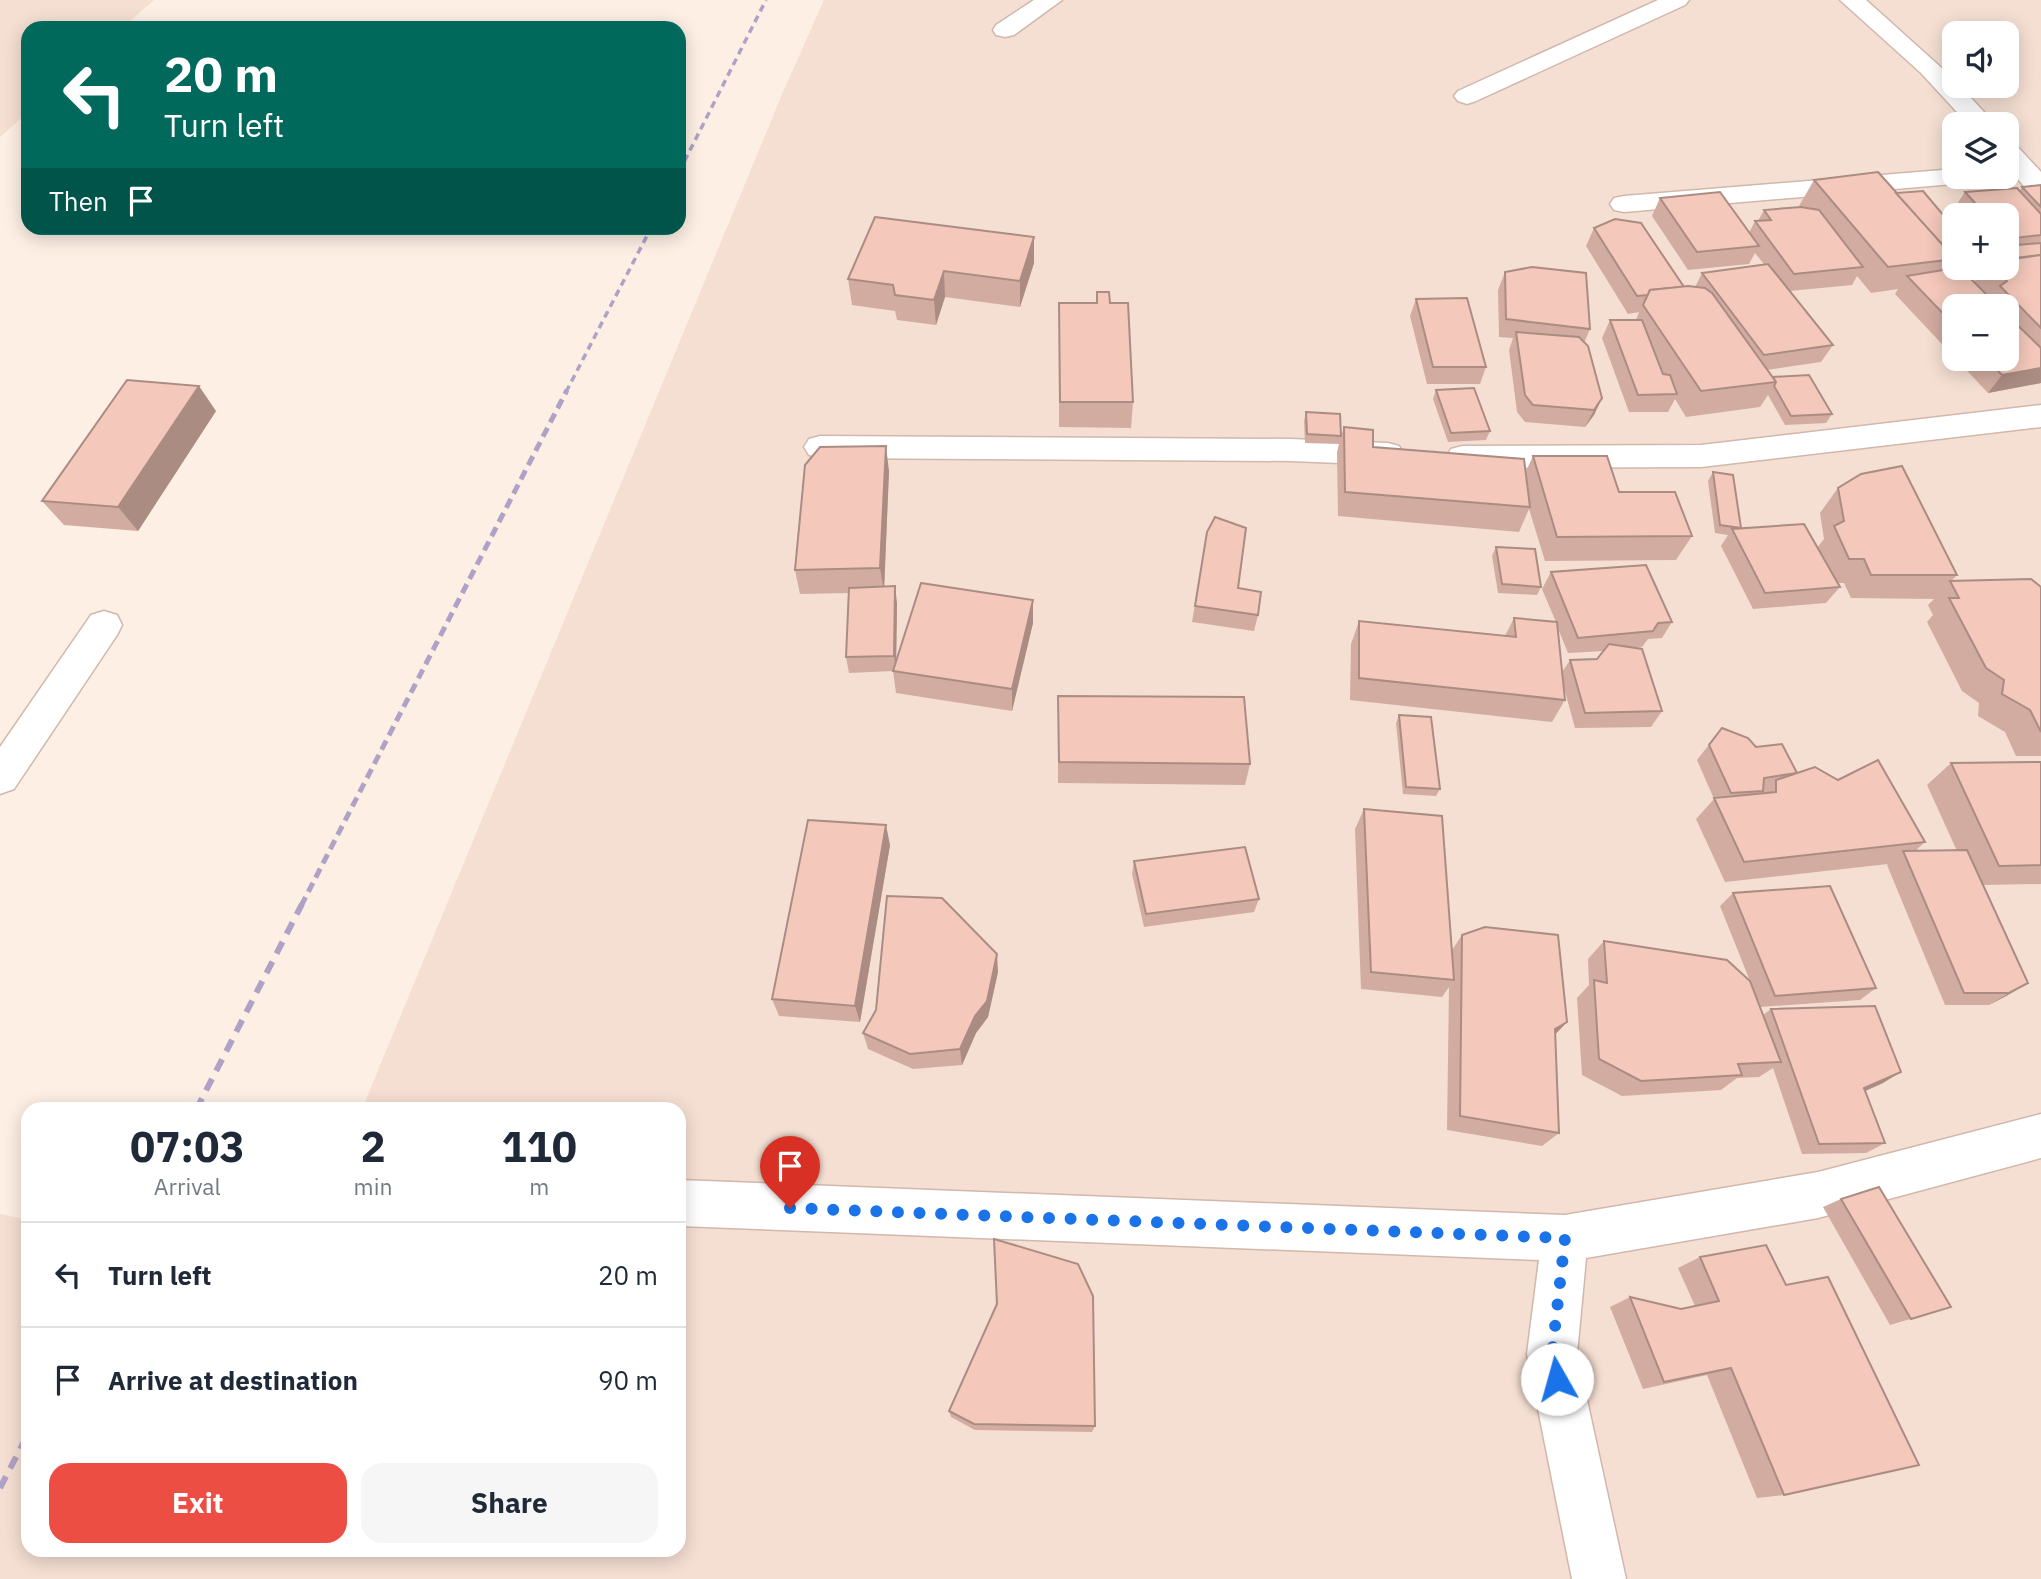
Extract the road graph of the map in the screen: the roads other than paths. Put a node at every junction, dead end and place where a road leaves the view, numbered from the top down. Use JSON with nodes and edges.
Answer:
{"nodes":[{"id":1,"x":1050,"y":0,"type":"edge"},
{"id":2,"x":1676,"y":0,"type":"edge"},
{"id":3,"x":1852,"y":0,"type":"edge"},
{"id":4,"x":1005,"y":30,"type":"dead end"},
{"id":5,"x":1467,"y":96,"type":"dead end"},
{"id":6,"x":1971,"y":112,"type":"edge"},
{"id":7,"x":1942,"y":178,"type":"edge"},
{"id":8,"x":1624,"y":204,"type":"dead end"},
{"id":9,"x":2041,"y":416,"type":"edge"},
{"id":10,"x":820,"y":447,"type":"edge"},
{"id":11,"x":104,"y":625,"type":"dead end"},
{"id":12,"x":0,"y":778,"type":"edge"},
{"id":13,"x":2041,"y":1136,"type":"edge"},
{"id":14,"x":686,"y":1203,"type":"edge"},
{"id":15,"x":1565,"y":1238,"type":"junction"},
{"id":16,"x":1600,"y":1579,"type":"edge"}],
"edges":[{"from":1,"to":4,"type":"street"},
{"from":2,"to":5,"type":"street"},
{"from":3,"to":6,"type":"street"},
{"from":7,"to":8,"type":"street"},
{"from":9,"to":10,"type":"street"},
{"from":11,"to":12,"type":"street"},
{"from":13,"to":15,"type":"street"},
{"from":14,"to":15,"type":"street"},
{"from":15,"to":16,"type":"street"}]}
